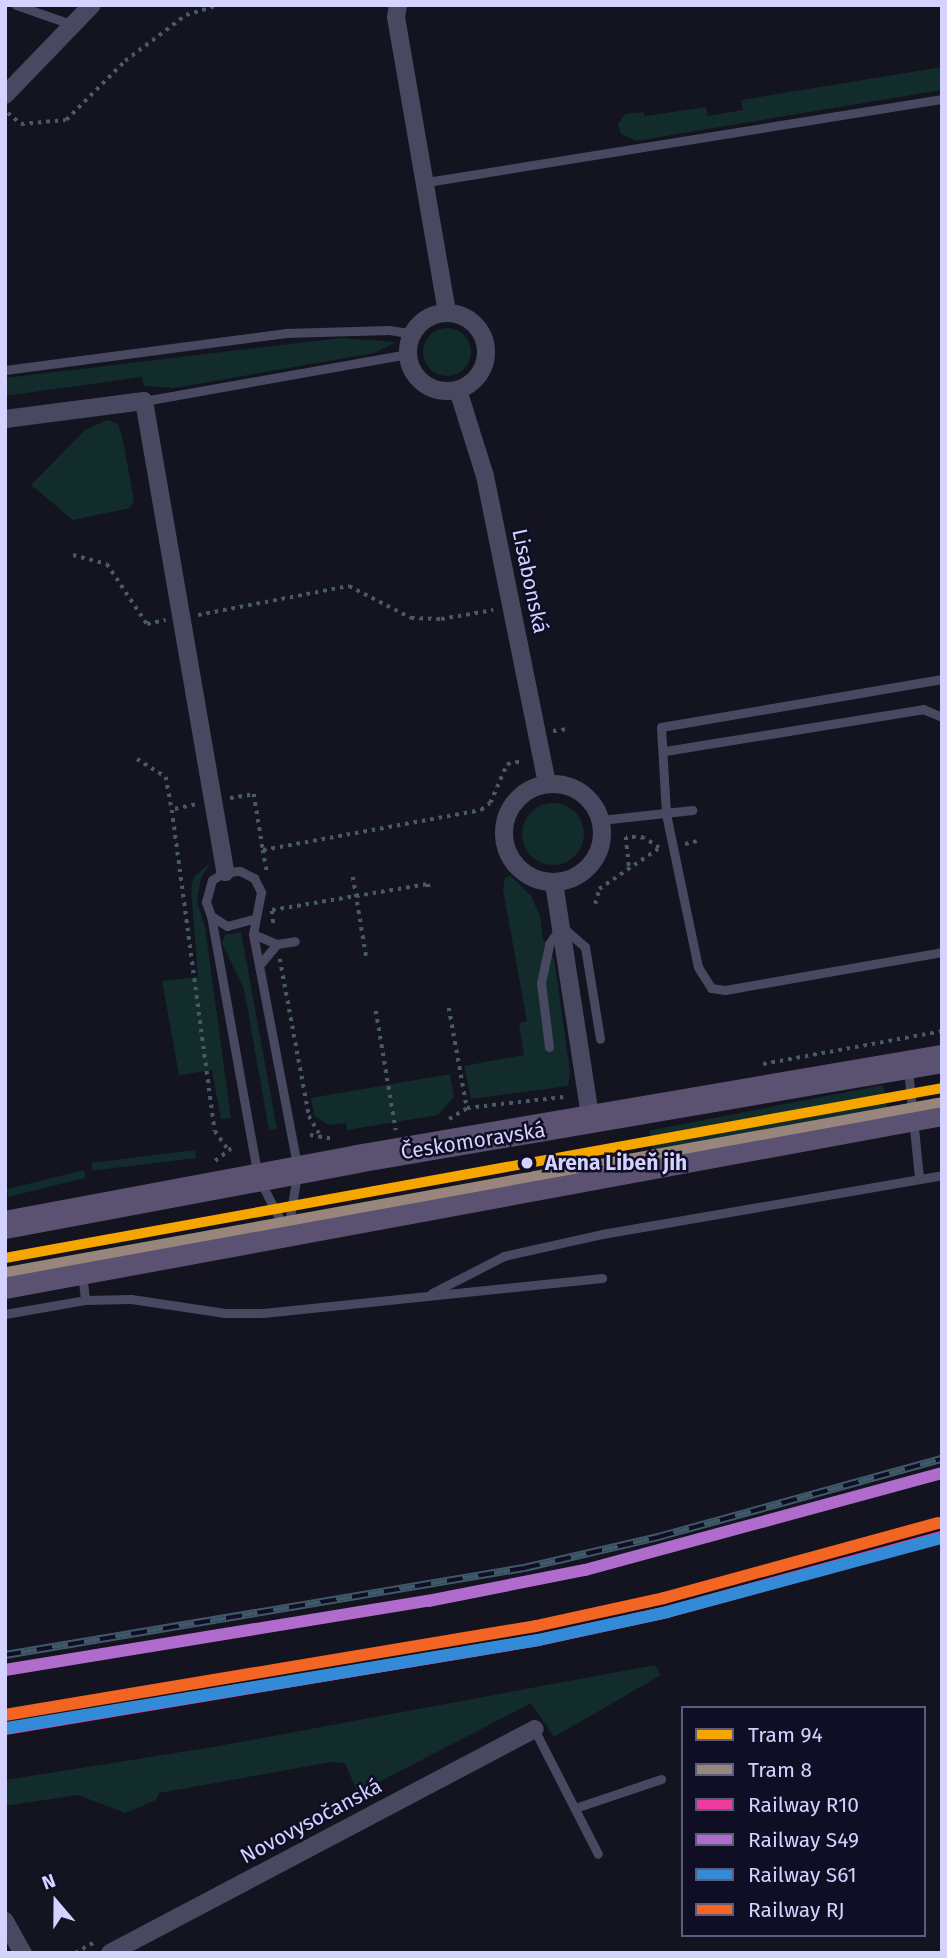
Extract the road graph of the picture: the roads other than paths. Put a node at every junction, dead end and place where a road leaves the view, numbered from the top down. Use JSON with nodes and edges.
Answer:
{"nodes":[{"id":1,"x":16,"y":5,"type":"edge"},
{"id":2,"x":92,"y":5,"type":"edge"},
{"id":3,"x":398,"y":5,"type":"edge"},
{"id":4,"x":71,"y":24,"type":"junction"},
{"id":5,"x":5,"y":95,"type":"edge"},
{"id":6,"x":942,"y":99,"type":"edge"},
{"id":7,"x":427,"y":182,"type":"junction"},
{"id":8,"x":447,"y":313,"type":"junction"},
{"id":9,"x":413,"y":334,"type":"junction"},
{"id":10,"x":408,"y":354,"type":"junction"},
{"id":11,"x":5,"y":370,"type":"edge"},
{"id":12,"x":458,"y":390,"type":"junction"},
{"id":13,"x":144,"y":401,"type":"junction"},
{"id":14,"x":5,"y":419,"type":"edge"},
{"id":15,"x":942,"y":680,"type":"edge"},
{"id":16,"x":942,"y":717,"type":"edge"},
{"id":17,"x":665,"y":751,"type":"junction"},
{"id":18,"x":547,"y":784,"type":"junction"},
{"id":19,"x":692,"y":810,"type":"dead end"},
{"id":20,"x":666,"y":814,"type":"junction"},
{"id":21,"x":601,"y":820,"type":"junction"},
{"id":22,"x":225,"y":872,"type":"junction"},
{"id":23,"x":554,"y":883,"type":"junction"},
{"id":24,"x":211,"y":916,"type":"junction"},
{"id":25,"x":253,"y":919,"type":"junction"},
{"id":26,"x":561,"y":926,"type":"junction"},
{"id":27,"x":253,"y":934,"type":"junction"},
{"id":28,"x":295,"y":941,"type":"dead end"},
{"id":29,"x":277,"y":944,"type":"junction"},
{"id":30,"x":942,"y":952,"type":"edge"},
{"id":31,"x":261,"y":962,"type":"junction"},
{"id":32,"x":600,"y":1039,"type":"dead end"},
{"id":33,"x":549,"y":1048,"type":"dead end"},
{"id":34,"x":942,"y":1059,"type":"edge"},
{"id":35,"x":907,"y":1065,"type":"junction"},
{"id":36,"x":928,"y":1114,"type":"edge"},
{"id":37,"x":591,"y":1122,"type":"junction"},
{"id":38,"x":298,"y":1169,"type":"junction"},
{"id":39,"x":942,"y":1175,"type":"edge"},
{"id":40,"x":258,"y":1177,"type":"junction"},
{"id":41,"x":919,"y":1178,"type":"junction"},
{"id":42,"x":5,"y":1225,"type":"edge"},
{"id":43,"x":287,"y":1234,"type":"junction"},
{"id":44,"x":81,"y":1271,"type":"junction"},
{"id":45,"x":602,"y":1278,"type":"dead end"},
{"id":46,"x":5,"y":1284,"type":"edge"},
{"id":47,"x":427,"y":1295,"type":"junction"},
{"id":48,"x":85,"y":1300,"type":"junction"},
{"id":49,"x":5,"y":1314,"type":"edge"},
{"id":50,"x":534,"y":1729,"type":"joint"},
{"id":51,"x":661,"y":1779,"type":"dead end"},
{"id":52,"x":575,"y":1808,"type":"junction"},
{"id":53,"x":598,"y":1854,"type":"dead end"},
{"id":54,"x":5,"y":1921,"type":"edge"},
{"id":55,"x":23,"y":1953,"type":"edge"},
{"id":56,"x":110,"y":1953,"type":"edge"}],
"edges":[{"from":1,"to":4,"type":"lane"},
{"from":2,"to":4,"type":"street"},
{"from":3,"to":7,"type":"street"},
{"from":4,"to":5,"type":"street"},
{"from":6,"to":7,"type":"lane"},
{"from":7,"to":8,"type":"street"},
{"from":8,"to":9,"type":"street"},
{"from":8,"to":12,"type":"street"},
{"from":9,"to":10,"type":"street"},
{"from":9,"to":11,"type":"lane"},
{"from":10,"to":12,"type":"street"},
{"from":10,"to":13,"type":"lane"},
{"from":12,"to":18,"type":"street","name":"Lisabonská"},
{"from":13,"to":14,"type":"street"},
{"from":13,"to":22,"type":"street"},
{"from":15,"to":17,"type":"lane"},
{"from":16,"to":17,"type":"lane"},
{"from":17,"to":20,"type":"lane"},
{"from":18,"to":21,"type":"street"},
{"from":18,"to":23,"type":"street"},
{"from":19,"to":20,"type":"lane"},
{"from":20,"to":21,"type":"lane"},
{"from":20,"to":30,"type":"lane"},
{"from":21,"to":23,"type":"street"},
{"from":22,"to":24,"type":"lane"},
{"from":22,"to":25,"type":"lane"},
{"from":23,"to":26,"type":"street"},
{"from":24,"to":25,"type":"lane"},
{"from":24,"to":40,"type":"lane"},
{"from":25,"to":27,"type":"lane"},
{"from":26,"to":32,"type":"lane"},
{"from":26,"to":33,"type":"lane"},
{"from":26,"to":37,"type":"street"},
{"from":27,"to":29,"type":"lane"},
{"from":27,"to":31,"type":"lane"},
{"from":28,"to":29,"type":"lane"},
{"from":29,"to":31,"type":"lane"},
{"from":31,"to":38,"type":"lane"},
{"from":34,"to":35,"type":"main road","name":"Českomoravská"},
{"from":35,"to":36,"type":"lane"},
{"from":35,"to":37,"type":"main road","name":"Českomoravská"},
{"from":36,"to":41,"type":"lane"},
{"from":36,"to":43,"type":"main road"},
{"from":37,"to":38,"type":"main road","name":"Českomoravská"},
{"from":38,"to":40,"type":"main road","name":"Českomoravská"},
{"from":38,"to":43,"type":"lane"},
{"from":39,"to":41,"type":"lane"},
{"from":40,"to":42,"type":"main road","name":"Českomoravská"},
{"from":40,"to":43,"type":"lane"},
{"from":41,"to":47,"type":"lane"},
{"from":43,"to":44,"type":"main road"},
{"from":44,"to":46,"type":"main road"},
{"from":44,"to":48,"type":"lane"},
{"from":45,"to":47,"type":"lane"},
{"from":47,"to":48,"type":"lane"},
{"from":48,"to":49,"type":"lane"},
{"from":50,"to":52,"type":"lane"},
{"from":50,"to":56,"type":"street","name":"Novovysočanská"},
{"from":51,"to":52,"type":"lane"},
{"from":52,"to":53,"type":"lane"},
{"from":54,"to":55,"type":"street"}]}
